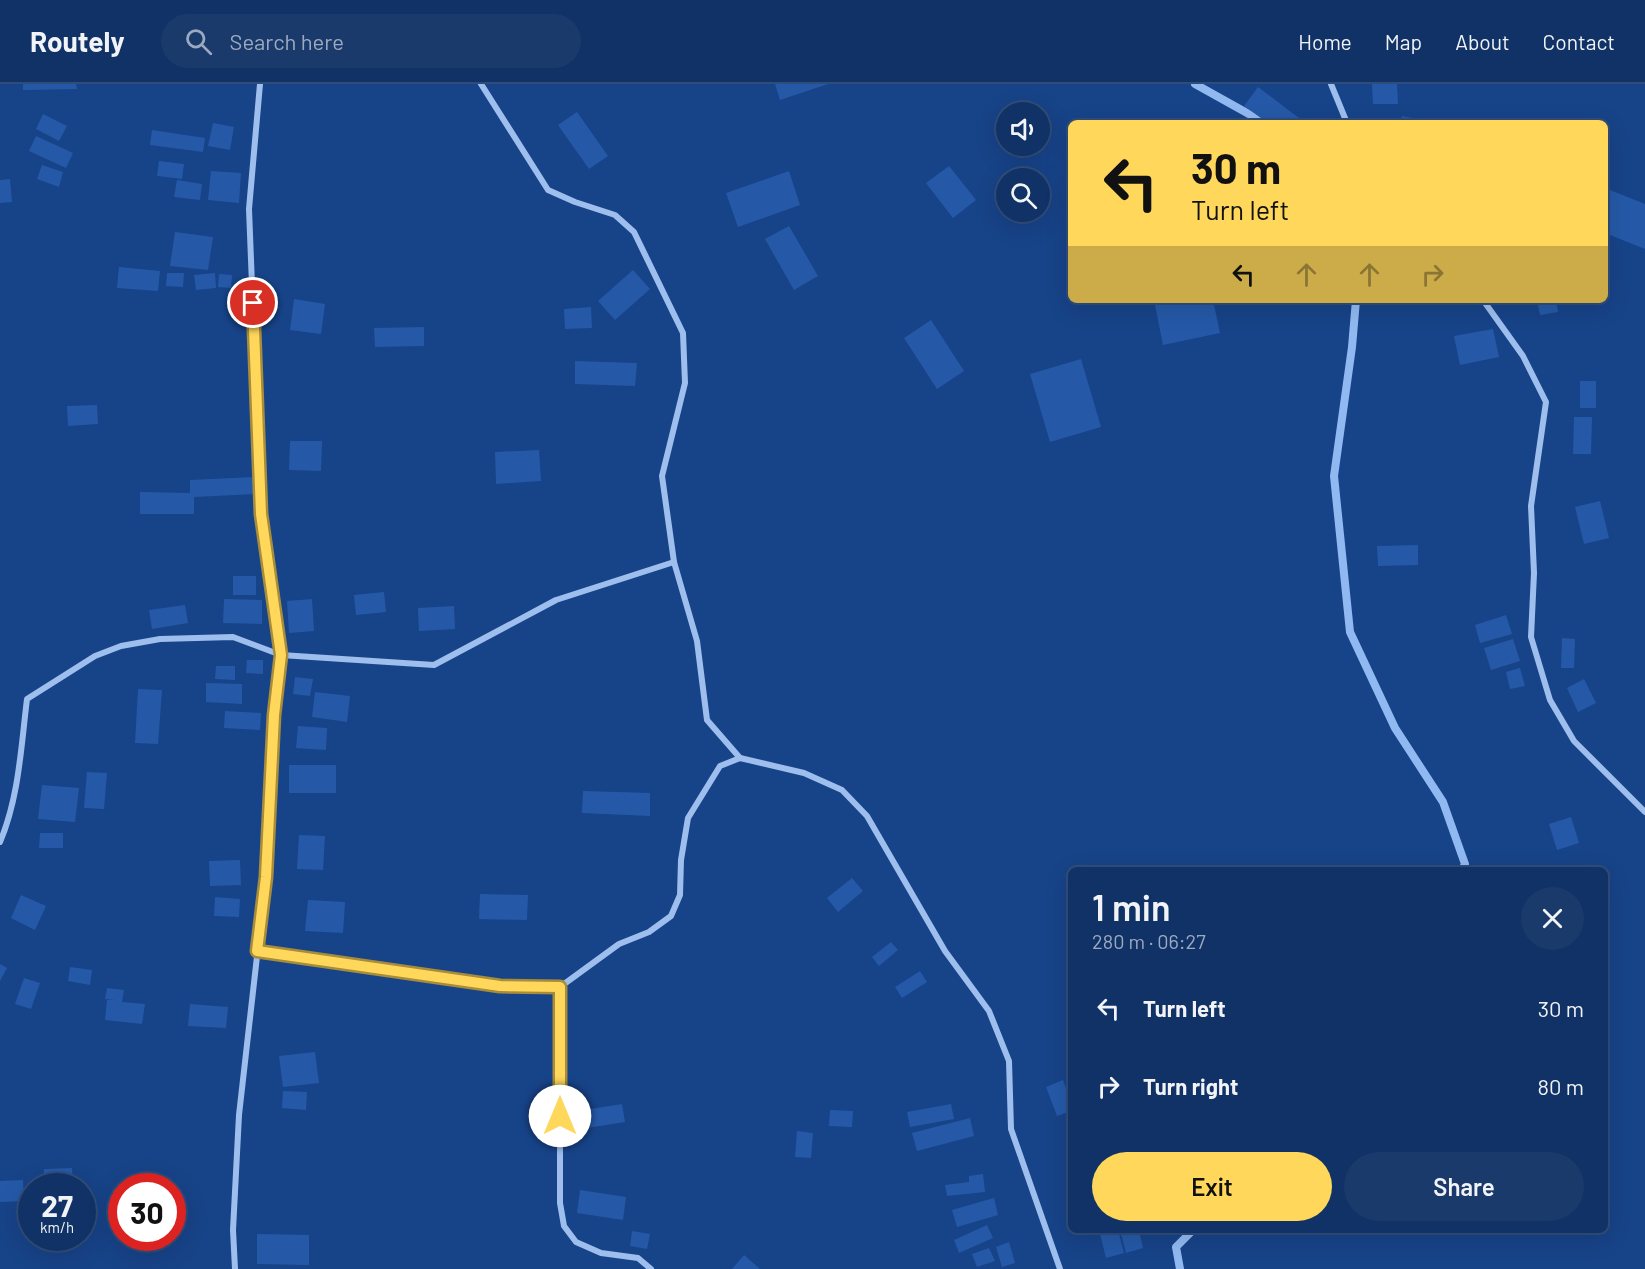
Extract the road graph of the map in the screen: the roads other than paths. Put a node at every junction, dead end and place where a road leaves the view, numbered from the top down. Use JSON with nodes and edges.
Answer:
{"nodes":[{"id":1,"x":260,"y":84,"type":"edge"},
{"id":2,"x":481,"y":84,"type":"edge"},
{"id":3,"x":1330,"y":84,"type":"edge"},
{"id":4,"x":1346,"y":120,"type":"edge"},
{"id":5,"x":1485,"y":303,"type":"edge"},
{"id":6,"x":674,"y":562,"type":"junction"},
{"id":7,"x":281,"y":655,"type":"junction"},
{"id":8,"x":740,"y":758,"type":"junction"},
{"id":9,"x":1645,"y":812,"type":"edge"},
{"id":10,"x":0,"y":842,"type":"edge"},
{"id":11,"x":257,"y":951,"type":"junction"},
{"id":12,"x":560,"y":987,"type":"junction"},
{"id":13,"x":235,"y":1269,"type":"edge"},
{"id":14,"x":651,"y":1269,"type":"edge"},
{"id":15,"x":1060,"y":1269,"type":"edge"}],
"edges":[{"from":1,"to":7,"type":"street"},
{"from":2,"to":6,"type":"street"},
{"from":3,"to":4,"type":"street"},
{"from":5,"to":9,"type":"street"},
{"from":6,"to":7,"type":"street"},
{"from":6,"to":8,"type":"street"},
{"from":7,"to":10,"type":"street"},
{"from":7,"to":11,"type":"street"},
{"from":8,"to":12,"type":"street"},
{"from":8,"to":15,"type":"street"},
{"from":11,"to":12,"type":"street"},
{"from":11,"to":13,"type":"street"},
{"from":12,"to":14,"type":"street"}]}
